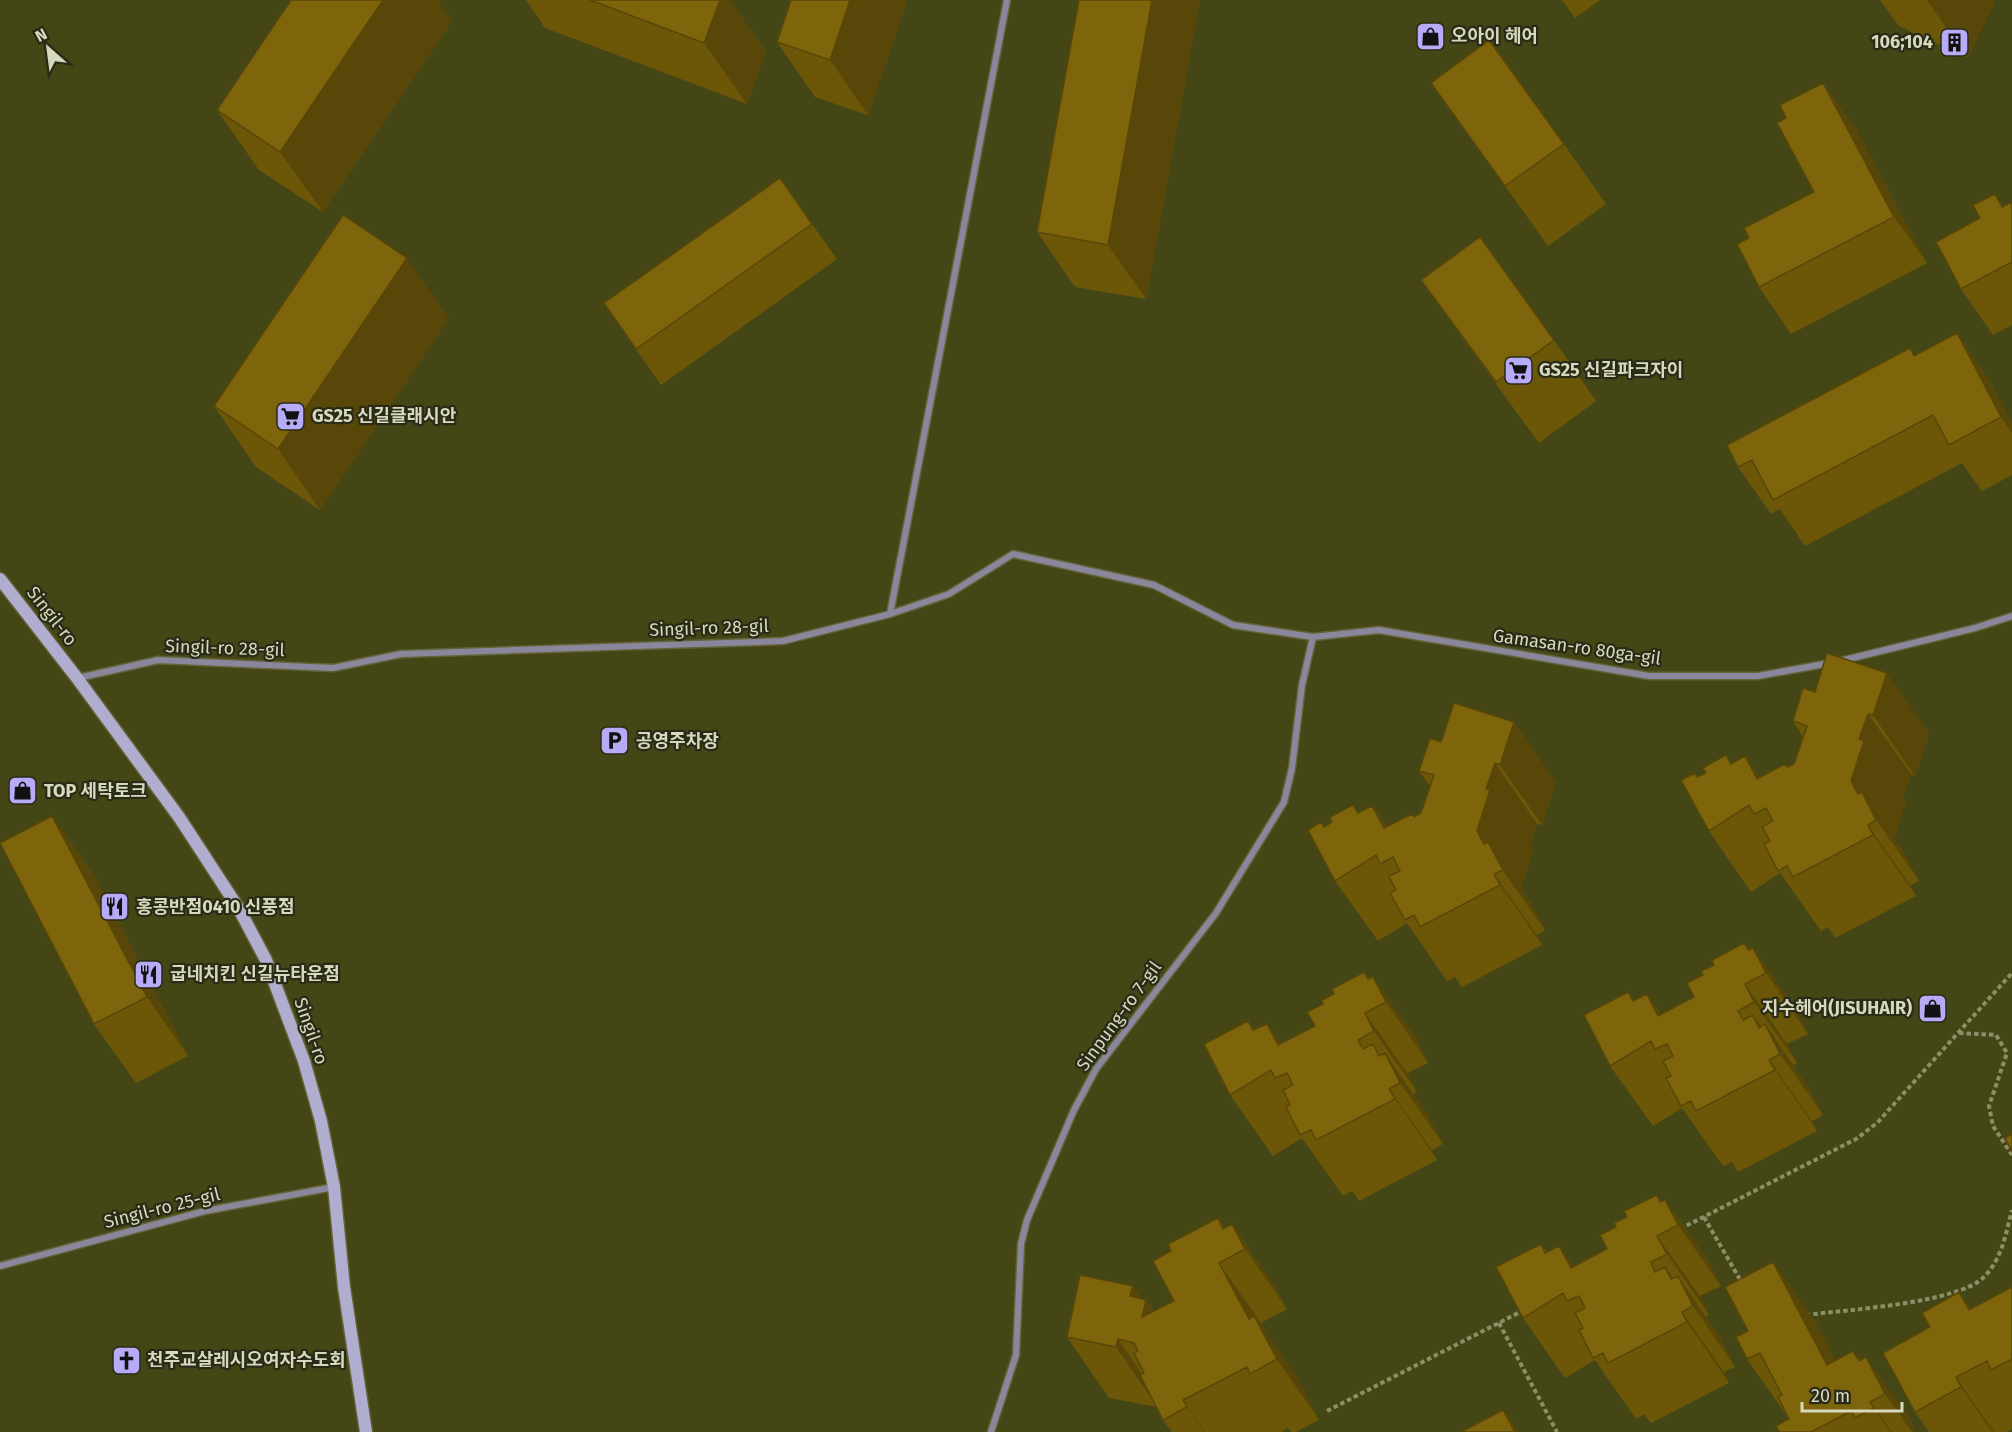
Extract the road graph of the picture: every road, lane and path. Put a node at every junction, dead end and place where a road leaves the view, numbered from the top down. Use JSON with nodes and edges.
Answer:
{"nodes":[{"id":1,"x":1007,"y":0,"type":"edge"},
{"id":2,"x":0,"y":579,"type":"edge"},
{"id":3,"x":890,"y":614,"type":"junction"},
{"id":4,"x":2012,"y":616,"type":"edge"},
{"id":5,"x":1313,"y":637,"type":"junction"},
{"id":6,"x":77,"y":678,"type":"junction"},
{"id":7,"x":2012,"y":973,"type":"edge"},
{"id":8,"x":1958,"y":1033,"type":"junction"},
{"id":9,"x":2012,"y":1155,"type":"edge"},
{"id":10,"x":334,"y":1187,"type":"junction"},
{"id":11,"x":2012,"y":1210,"type":"edge"},
{"id":12,"x":1704,"y":1217,"type":"junction"},
{"id":13,"x":1673,"y":1233,"type":"dead end"},
{"id":14,"x":0,"y":1266,"type":"edge"},
{"id":15,"x":1746,"y":1286,"type":"edge"},
{"id":16,"x":1529,"y":1307,"type":"edge"},
{"id":17,"x":1799,"y":1316,"type":"edge"},
{"id":18,"x":1498,"y":1323,"type":"junction"},
{"id":19,"x":1327,"y":1411,"type":"dead end"},
{"id":20,"x":366,"y":1432,"type":"edge"},
{"id":21,"x":991,"y":1432,"type":"edge"},
{"id":22,"x":1557,"y":1432,"type":"edge"}],
"edges":[{"from":1,"to":3,"type":"street"},
{"from":2,"to":6,"type":"main road","name":"Singil-ro"},
{"from":3,"to":5,"type":"street","name":"Singil-ro 28-gil"},
{"from":3,"to":6,"type":"street","name":"Singil-ro 28-gil"},
{"from":4,"to":5,"type":"street","name":"Gamasan-ro 80ga-gil"},
{"from":5,"to":21,"type":"street","name":"Sinpung-ro 7-gil"},
{"from":6,"to":10,"type":"main road","name":"Singil-ro"},
{"from":7,"to":8,"type":"path"},
{"from":8,"to":9,"type":"path"},
{"from":8,"to":12,"type":"path"},
{"from":10,"to":14,"type":"street","name":"Singil-ro 25-gil"},
{"from":10,"to":20,"type":"main road","name":"Singil-ro"},
{"from":11,"to":17,"type":"path"},
{"from":12,"to":13,"type":"path"},
{"from":12,"to":15,"type":"path"},
{"from":16,"to":18,"type":"path"},
{"from":18,"to":19,"type":"path"},
{"from":18,"to":22,"type":"path"}]}
